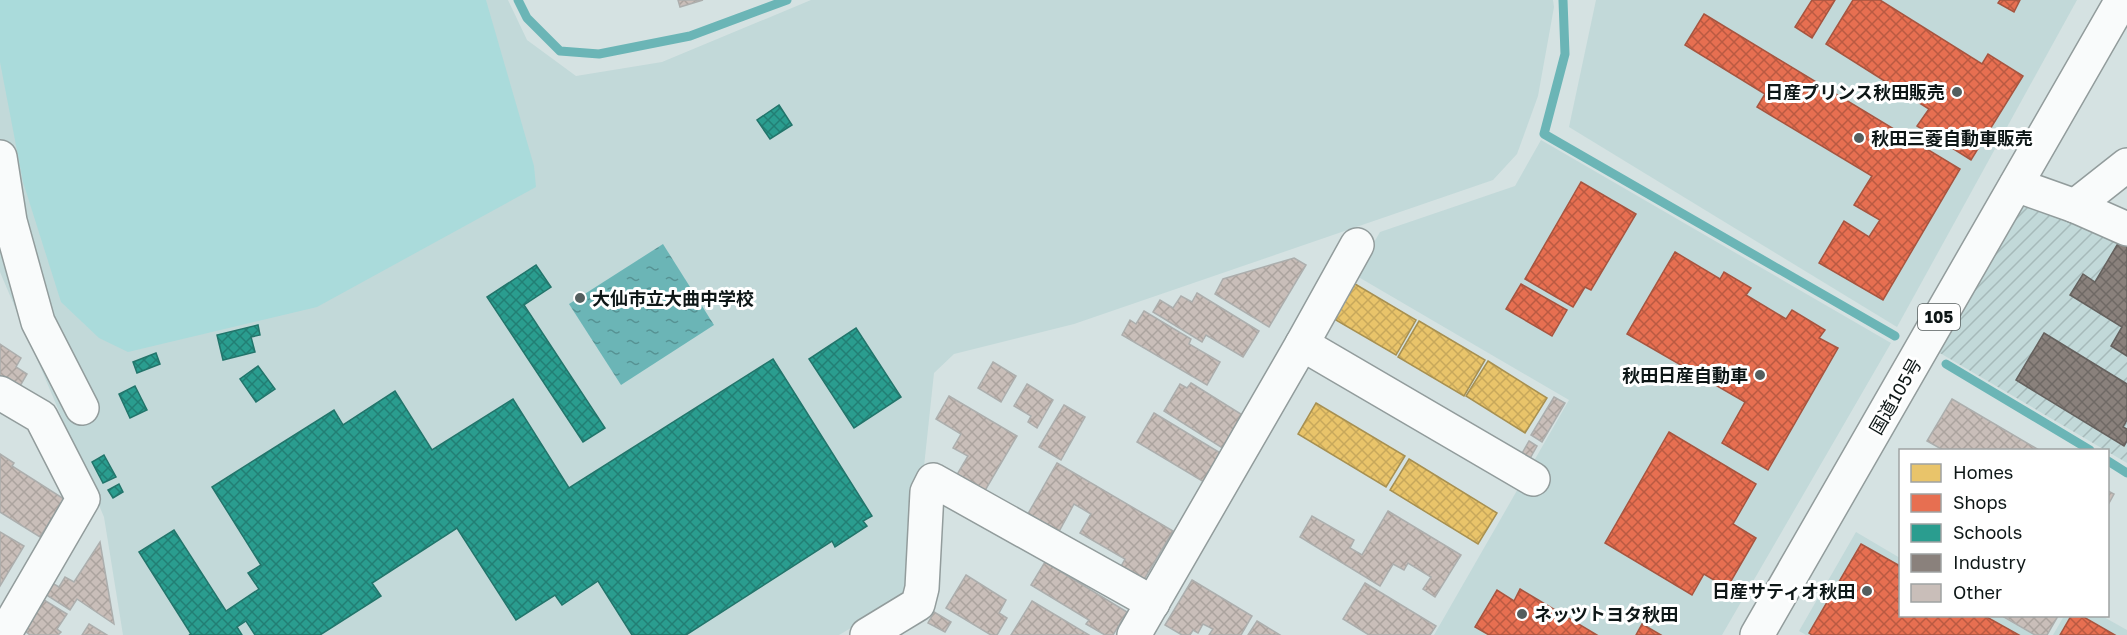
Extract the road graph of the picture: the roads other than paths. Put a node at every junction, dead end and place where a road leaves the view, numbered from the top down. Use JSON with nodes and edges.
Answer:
{"nodes":[{"id":1,"x":2122,"y":0,"type":"edge"},
{"id":2,"x":0,"y":157,"type":"edge"},
{"id":3,"x":2127,"y":165,"type":"edge"},
{"id":4,"x":2016,"y":185,"type":"junction"},
{"id":5,"x":2075,"y":206,"type":"junction"},
{"id":6,"x":2127,"y":229,"type":"edge"},
{"id":7,"x":1357,"y":245,"type":"dead end"},
{"id":8,"x":1302,"y":345,"type":"junction"},
{"id":9,"x":0,"y":393,"type":"edge"},
{"id":10,"x":82,"y":408,"type":"dead end"},
{"id":11,"x":1533,"y":479,"type":"dead end"},
{"id":12,"x":1153,"y":603,"type":"junction"},
{"id":13,"x":4,"y":635,"type":"edge"},
{"id":14,"x":867,"y":635,"type":"edge"},
{"id":15,"x":1134,"y":635,"type":"edge"},
{"id":16,"x":1757,"y":635,"type":"edge"}],
"edges":[{"from":1,"to":4,"type":"main road","name":"国道105号","number":"105"},
{"from":2,"to":10,"type":"main road"},
{"from":3,"to":5,"type":"main road"},
{"from":4,"to":5,"type":"main road"},
{"from":4,"to":16,"type":"main road","name":"国道105号","number":"105"},
{"from":5,"to":6,"type":"main road"},
{"from":7,"to":8,"type":"main road"},
{"from":8,"to":11,"type":"main road"},
{"from":8,"to":12,"type":"main road"},
{"from":9,"to":13,"type":"main road"},
{"from":12,"to":14,"type":"main road"},
{"from":12,"to":15,"type":"main road"}]}
